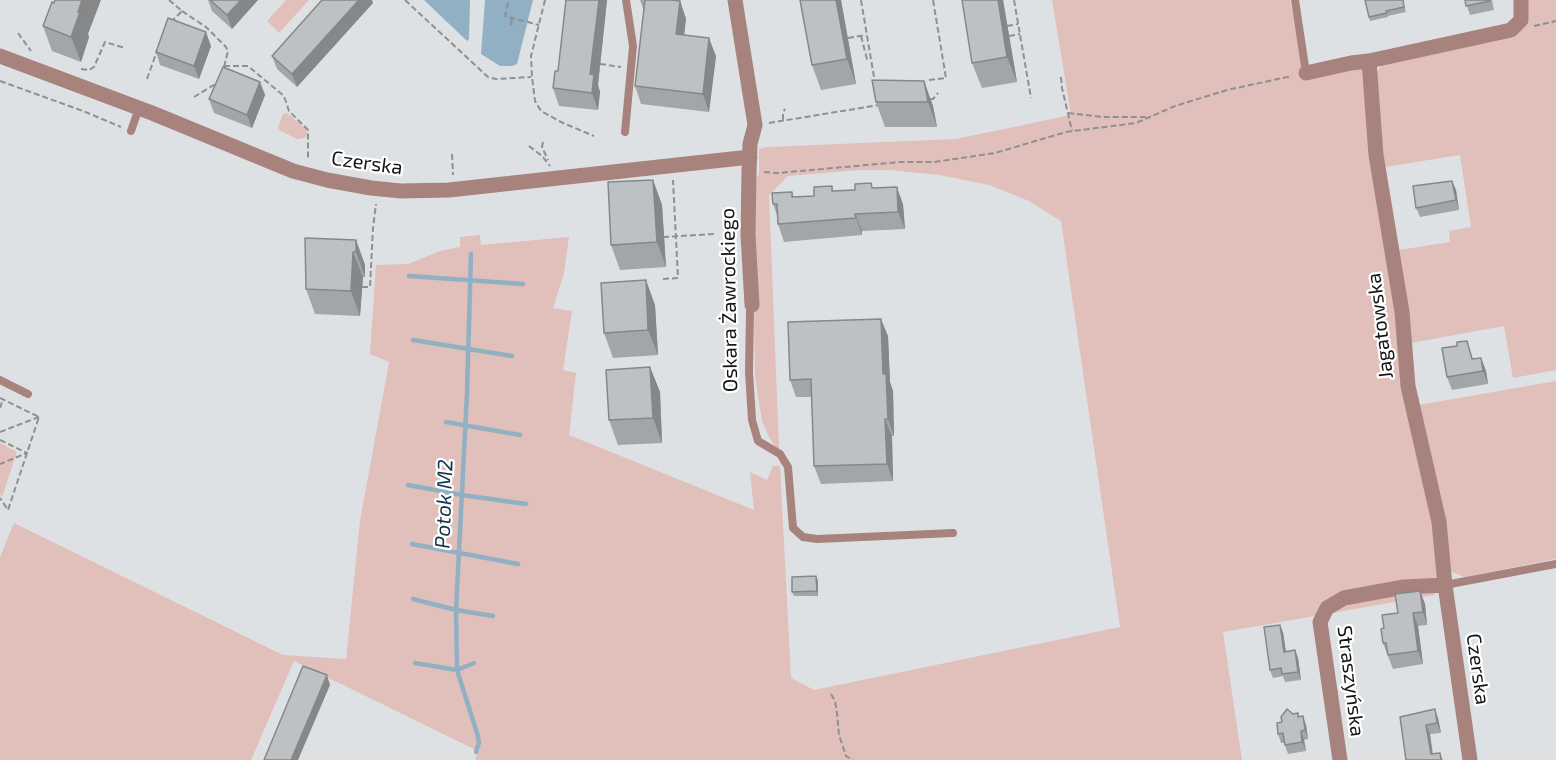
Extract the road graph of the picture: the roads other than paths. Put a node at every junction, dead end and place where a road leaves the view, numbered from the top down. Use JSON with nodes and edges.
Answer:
{"nodes":[{"id":1,"x":626,"y":0,"type":"edge"},
{"id":2,"x":735,"y":0,"type":"edge"},
{"id":3,"x":1295,"y":0,"type":"edge"},
{"id":4,"x":1521,"y":0,"type":"edge"},
{"id":5,"x":0,"y":56,"type":"edge"},
{"id":6,"x":1370,"y":61,"type":"junction"},
{"id":7,"x":1306,"y":73,"type":"joint"},
{"id":8,"x":139,"y":108,"type":"junction"},
{"id":9,"x":131,"y":131,"type":"road end"},
{"id":10,"x":625,"y":132,"type":"dead end"},
{"id":11,"x":750,"y":157,"type":"junction"},
{"id":12,"x":752,"y":305,"type":"joint"},
{"id":13,"x":0,"y":380,"type":"edge"},
{"id":14,"x":28,"y":394,"type":"dead end"},
{"id":15,"x":953,"y":533,"type":"dead end"},
{"id":16,"x":1556,"y":564,"type":"edge"},
{"id":17,"x":1445,"y":585,"type":"junction"},
{"id":18,"x":1340,"y":760,"type":"edge"},
{"id":19,"x":1470,"y":760,"type":"edge"}],
"edges":[{"from":1,"to":10,"type":"lane"},
{"from":2,"to":11,"type":"street","name":"Oskara Żawrockiego"},
{"from":3,"to":7,"type":"lane"},
{"from":4,"to":6,"type":"street"},
{"from":5,"to":8,"type":"street","name":"Czerska"},
{"from":6,"to":7,"type":"street"},
{"from":6,"to":17,"type":"street","name":"Jagatowska"},
{"from":8,"to":9,"type":"lane"},
{"from":8,"to":11,"type":"street","name":"Czerska"},
{"from":11,"to":12,"type":"street","name":"Oskara Żawrockiego"},
{"from":12,"to":15,"type":"lane","name":"Oskara Żawrockiego"},
{"from":13,"to":14,"type":"lane"},
{"from":16,"to":17,"type":"lane"},
{"from":17,"to":18,"type":"street","name":"Straszyńska"},
{"from":17,"to":19,"type":"street","name":"Czerska"}]}
